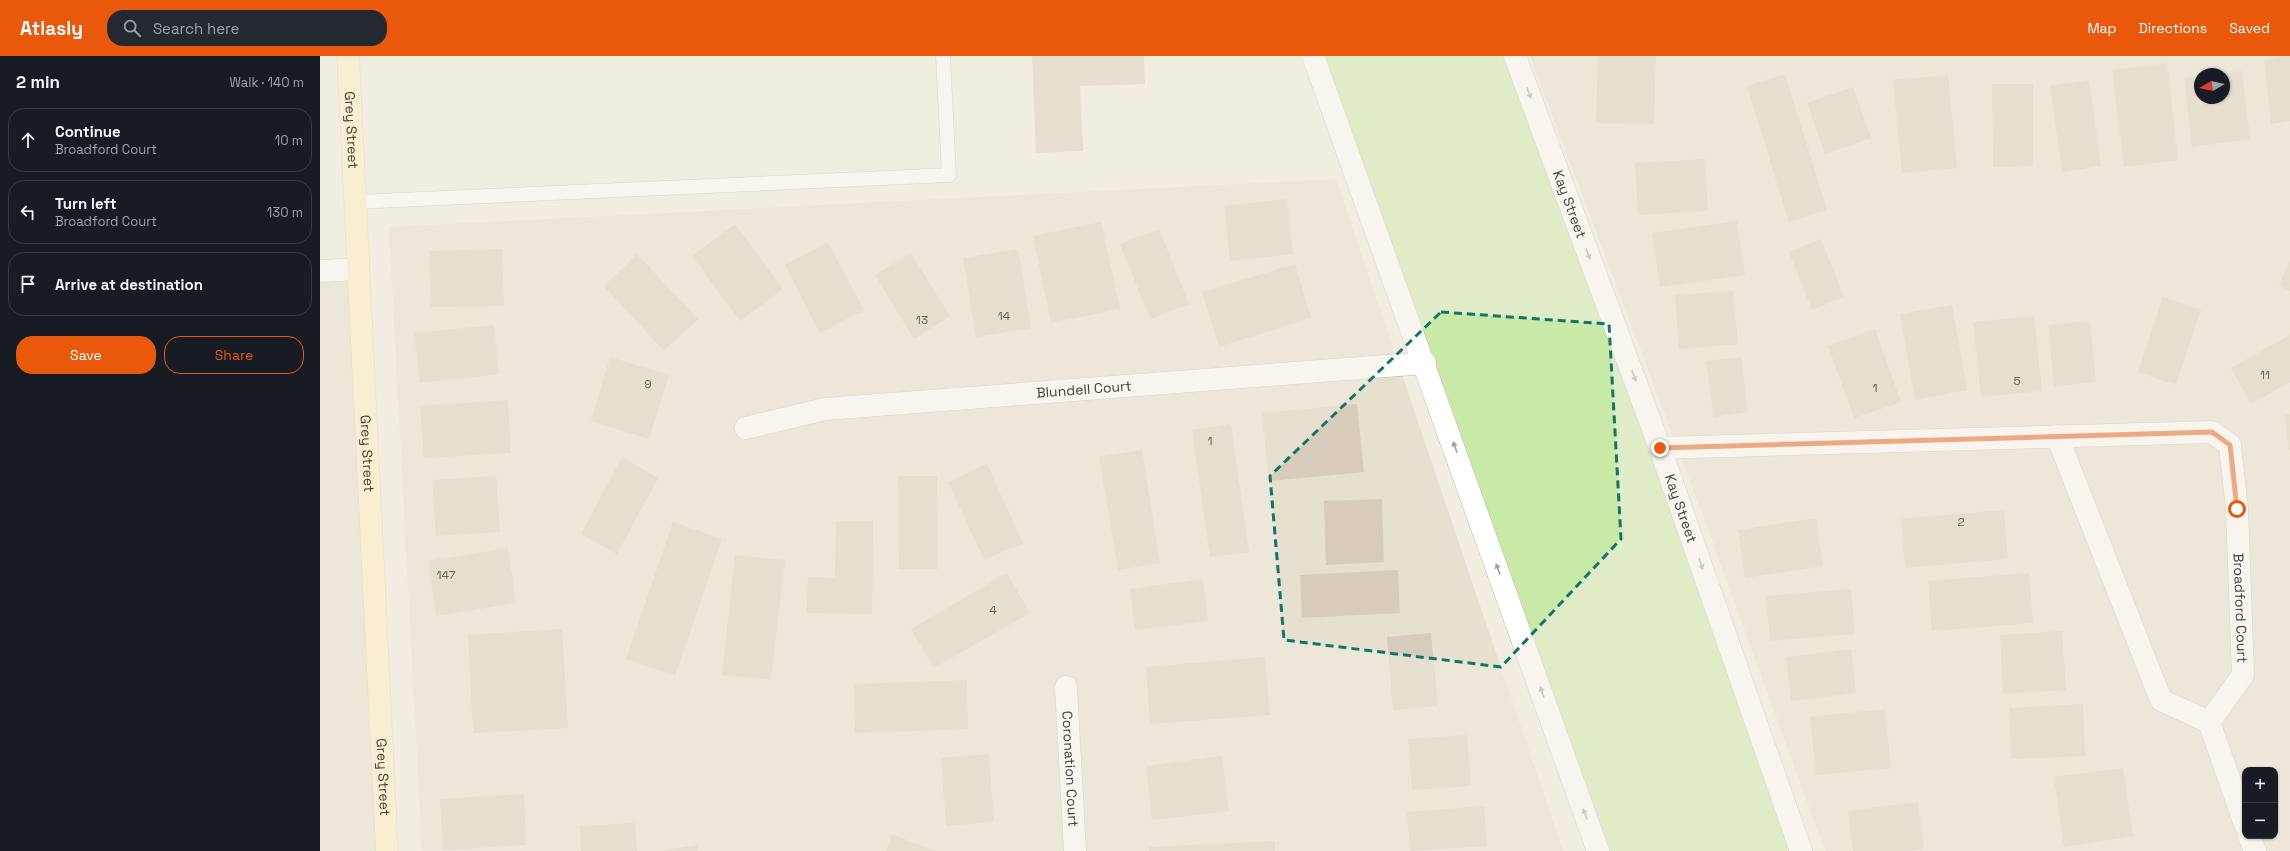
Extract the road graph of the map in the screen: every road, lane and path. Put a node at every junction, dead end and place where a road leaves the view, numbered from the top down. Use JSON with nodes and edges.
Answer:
{"nodes":[{"id":1,"x":348,"y":56,"type":"edge"},
{"id":2,"x":943,"y":56,"type":"edge"},
{"id":3,"x":1313,"y":56,"type":"edge"},
{"id":4,"x":1515,"y":56,"type":"edge"},
{"id":5,"x":355,"y":202,"type":"junction"},
{"id":6,"x":358,"y":269,"type":"junction"},
{"id":7,"x":320,"y":271,"type":"edge"},
{"id":8,"x":1425,"y":363,"type":"junction"},
{"id":9,"x":746,"y":428,"type":"dead end"},
{"id":10,"x":2057,"y":436,"type":"junction"},
{"id":11,"x":1660,"y":448,"type":"junction"},
{"id":12,"x":1066,"y":687,"type":"dead end"},
{"id":13,"x":2209,"y":722,"type":"junction"},
{"id":14,"x":2242,"y":816,"type":"edge"},
{"id":15,"x":2250,"y":839,"type":"edge"},
{"id":16,"x":387,"y":851,"type":"edge"},
{"id":17,"x":1076,"y":851,"type":"edge"},
{"id":18,"x":1598,"y":851,"type":"edge"},
{"id":19,"x":1801,"y":851,"type":"edge"},
{"id":20,"x":2254,"y":851,"type":"edge"}],
"edges":[{"from":1,"to":5,"type":"main road","name":"Grey Street"},
{"from":2,"to":5,"type":"lane"},
{"from":3,"to":8,"type":"street"},
{"from":4,"to":11,"type":"street","name":"Kay Street","one_way":true},
{"from":5,"to":6,"type":"main road","name":"Grey Street"},
{"from":6,"to":7,"type":"street"},
{"from":6,"to":16,"type":"main road","name":"Grey Street"},
{"from":8,"to":9,"type":"street","name":"Blundell Court"},
{"from":18,"to":8,"type":"street","one_way":true},
{"from":10,"to":11,"type":"street","name":"Broadford Court"},
{"from":10,"to":13,"type":"street"},
{"from":10,"to":13,"type":"street","name":"Broadford Court"},
{"from":11,"to":19,"type":"street","name":"Kay Street","one_way":true},
{"from":12,"to":17,"type":"street","name":"Coronation Court"},
{"from":13,"to":14,"type":"street"},
{"from":15,"to":20,"type":"street"}]}
